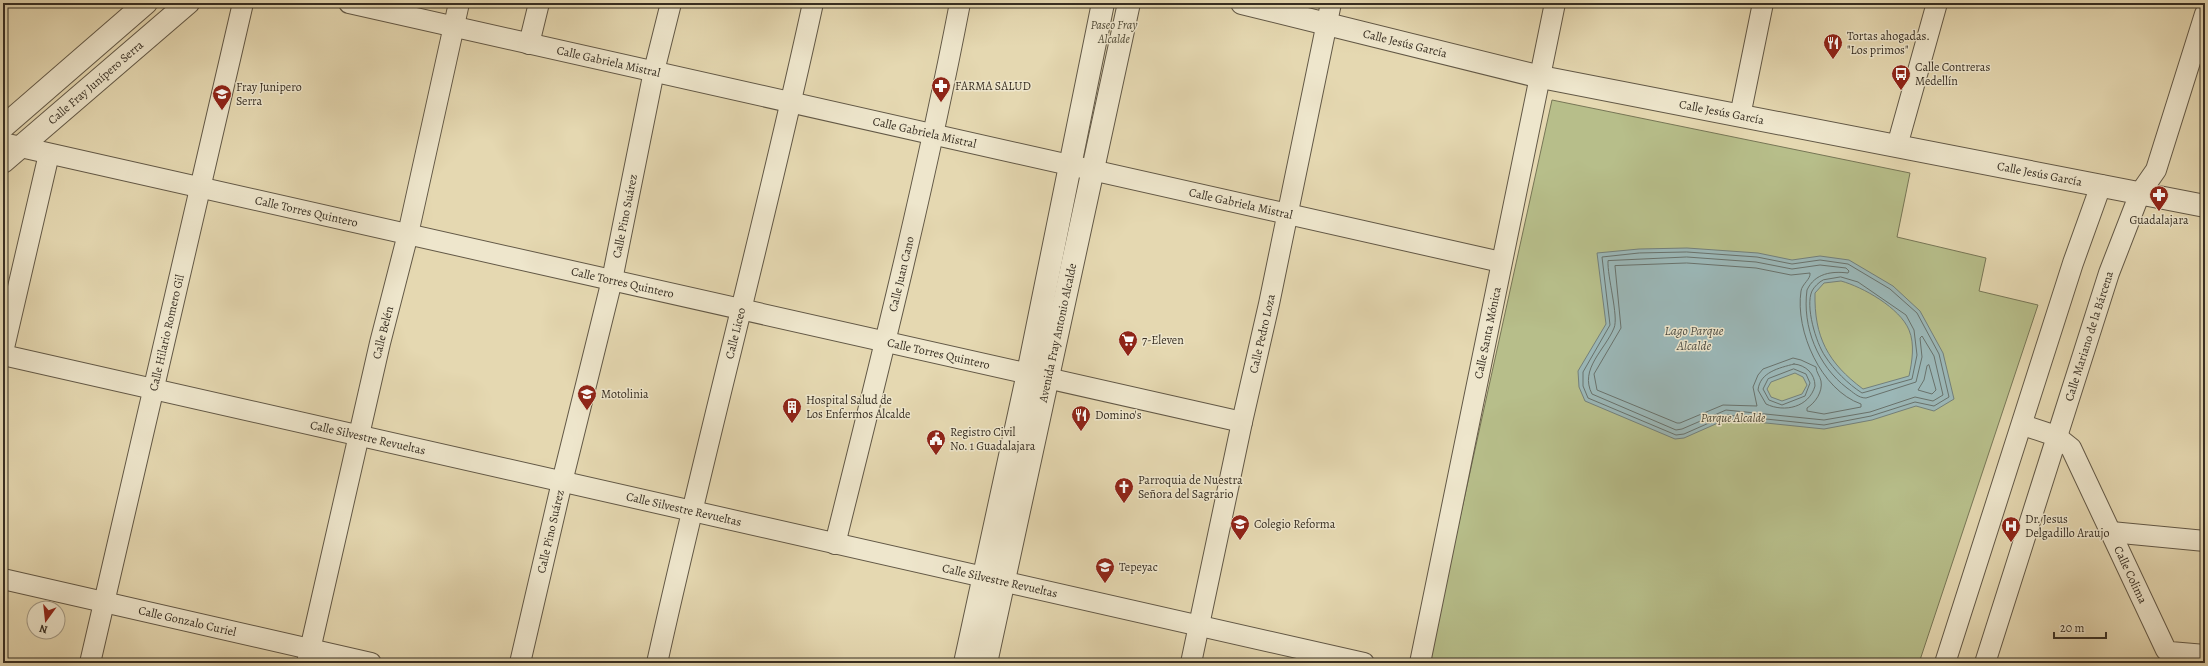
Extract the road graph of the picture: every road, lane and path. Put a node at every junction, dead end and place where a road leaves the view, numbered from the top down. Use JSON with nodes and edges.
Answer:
{"nodes":[{"id":1,"x":146,"y":3,"type":"edge"},
{"id":2,"x":188,"y":3,"type":"edge"},
{"id":3,"x":242,"y":3,"type":"edge"},
{"id":4,"x":349,"y":3,"type":"edge"},
{"id":5,"x":459,"y":3,"type":"edge"},
{"id":6,"x":539,"y":3,"type":"edge"},
{"id":7,"x":671,"y":3,"type":"edge"},
{"id":8,"x":813,"y":3,"type":"edge"},
{"id":9,"x":960,"y":3,"type":"edge"},
{"id":10,"x":1103,"y":3,"type":"edge"},
{"id":11,"x":1129,"y":3,"type":"edge"},
{"id":12,"x":1242,"y":3,"type":"edge"},
{"id":13,"x":1331,"y":3,"type":"edge"},
{"id":14,"x":1555,"y":3,"type":"edge"},
{"id":15,"x":1763,"y":3,"type":"edge"},
{"id":16,"x":1937,"y":3,"type":"edge"},
{"id":17,"x":2205,"y":14,"type":"edge"},
{"id":18,"x":1326,"y":25,"type":"junction"},
{"id":19,"x":454,"y":27,"type":"junction"},
{"id":20,"x":529,"y":44,"type":"junction"},
{"id":21,"x":654,"y":72,"type":"junction"},
{"id":22,"x":1541,"y":77,"type":"junction"},
{"id":23,"x":792,"y":102,"type":"junction"},
{"id":24,"x":1740,"y":116,"type":"junction"},
{"id":25,"x":3,"y":127,"type":"edge"},
{"id":26,"x":934,"y":135,"type":"junction"},
{"id":27,"x":12,"y":145,"type":"edge"},
{"id":28,"x":1897,"y":146,"type":"junction"},
{"id":29,"x":49,"y":154,"type":"junction"},
{"id":30,"x":3,"y":162,"type":"edge"},
{"id":31,"x":1070,"y":165,"type":"junction"},
{"id":32,"x":1092,"y":170,"type":"junction"},
{"id":33,"x":2100,"y":185,"type":"junction"},
{"id":34,"x":200,"y":188,"type":"junction"},
{"id":35,"x":2140,"y":193,"type":"junction"},
{"id":36,"x":2205,"y":206,"type":"edge"},
{"id":37,"x":1288,"y":214,"type":"junction"},
{"id":38,"x":408,"y":234,"type":"junction"},
{"id":39,"x":1501,"y":262,"type":"junction"},
{"id":40,"x":612,"y":280,"type":"junction"},
{"id":41,"x":743,"y":309,"type":"junction"},
{"id":42,"x":886,"y":342,"type":"junction"},
{"id":43,"x":3,"y":353,"type":"edge"},
{"id":44,"x":1037,"y":375,"type":"junction"},
{"id":45,"x":153,"y":390,"type":"junction"},
{"id":46,"x":1242,"y":422,"type":"junction"},
{"id":47,"x":2023,"y":425,"type":"junction"},
{"id":48,"x":358,"y":436,"type":"junction"},
{"id":49,"x":2056,"y":436,"type":"junction"},
{"id":50,"x":562,"y":482,"type":"junction"},
{"id":51,"x":690,"y":511,"type":"junction"},
{"id":52,"x":2111,"y":532,"type":"junction"},
{"id":53,"x":2205,"y":541,"type":"edge"},
{"id":54,"x":835,"y":544,"type":"junction"},
{"id":55,"x":3,"y":579,"type":"edge"},
{"id":56,"x":993,"y":579,"type":"junction"},
{"id":57,"x":104,"y":602,"type":"junction"},
{"id":58,"x":1199,"y":626,"type":"junction"},
{"id":59,"x":2205,"y":655,"type":"edge"},
{"id":60,"x":309,"y":656,"type":"edge"},
{"id":61,"x":90,"y":663,"type":"edge"},
{"id":62,"x":371,"y":663,"type":"edge"},
{"id":63,"x":520,"y":663,"type":"edge"},
{"id":64,"x":656,"y":663,"type":"edge"},
{"id":65,"x":965,"y":663,"type":"edge"},
{"id":66,"x":986,"y":663,"type":"edge"},
{"id":67,"x":1191,"y":663,"type":"edge"},
{"id":68,"x":1364,"y":663,"type":"edge"},
{"id":69,"x":1420,"y":663,"type":"edge"},
{"id":70,"x":1945,"y":663,"type":"edge"},
{"id":71,"x":1985,"y":663,"type":"edge"}],
"edges":[{"from":1,"to":25,"type":"street"},
{"from":2,"to":27,"type":"street","name":"Calle Fray Junípero Serra"},
{"from":3,"to":34,"type":"street","name":"Calle Hilario Romero Gil"},
{"from":4,"to":19,"type":"street","name":"Calle Gabriela Mistral"},
{"from":5,"to":19,"type":"street","name":"Calle Belén"},
{"from":6,"to":20,"type":"street"},
{"from":7,"to":21,"type":"street","name":"Calle Pino Suárez"},
{"from":8,"to":23,"type":"street","name":"Calle Liceo"},
{"from":9,"to":26,"type":"street","name":"Calle Juan Cano"},
{"from":10,"to":31,"type":"street","name":"Avenida Fray Antonio Alcalde"},
{"from":11,"to":32,"type":"street","name":"Avenida Fray Antonio Alcalde"},
{"from":12,"to":18,"type":"street","name":"Calle Jesús García"},
{"from":13,"to":18,"type":"street","name":"Calle Pedro Loza"},
{"from":14,"to":22,"type":"street","name":"Calle Santa Mónica"},
{"from":15,"to":24,"type":"street"},
{"from":16,"to":28,"type":"street"},
{"from":17,"to":35,"type":"street","name":"Calle Mariano de la Bárcena"},
{"from":18,"to":22,"type":"street","name":"Calle Jesús García"},
{"from":18,"to":37,"type":"street","name":"Calle Pedro Loza"},
{"from":19,"to":20,"type":"street","name":"Calle Gabriela Mistral"},
{"from":19,"to":38,"type":"street","name":"Calle Belén"},
{"from":20,"to":21,"type":"street","name":"Calle Gabriela Mistral"},
{"from":21,"to":23,"type":"street","name":"Calle Gabriela Mistral"},
{"from":21,"to":40,"type":"street","name":"Calle Pino Suárez"},
{"from":22,"to":24,"type":"street","name":"Calle Jesús García"},
{"from":22,"to":39,"type":"street","name":"Calle Santa Mónica"},
{"from":23,"to":26,"type":"street","name":"Calle Gabriela Mistral"},
{"from":23,"to":41,"type":"street","name":"Calle Liceo"},
{"from":24,"to":28,"type":"street","name":"Calle Jesús García"},
{"from":26,"to":31,"type":"street","name":"Calle Gabriela Mistral"},
{"from":26,"to":42,"type":"street","name":"Calle Juan Cano"},
{"from":27,"to":29,"type":"street","name":"Calle Torres Quintero"},
{"from":27,"to":30,"type":"street","name":"Calle Fray Junípero Serra"},
{"from":28,"to":33,"type":"street","name":"Calle Jesús García"},
{"from":29,"to":34,"type":"street","name":"Calle Torres Quintero"},
{"from":29,"to":43,"type":"street"},
{"from":31,"to":32,"type":"street","name":"Calle Gabriela Mistral"},
{"from":31,"to":44,"type":"street","name":"Avenida Fray Antonio Alcalde"},
{"from":32,"to":37,"type":"street","name":"Calle Gabriela Mistral"},
{"from":32,"to":44,"type":"street","name":"Avenida Fray Antonio Alcalde"},
{"from":33,"to":35,"type":"street","name":"Calle Jesús García"},
{"from":33,"to":47,"type":"street"},
{"from":34,"to":38,"type":"street","name":"Calle Torres Quintero"},
{"from":34,"to":45,"type":"street","name":"Calle Hilario Romero Gil"},
{"from":35,"to":36,"type":"street","name":"Calle Jesús García"},
{"from":35,"to":49,"type":"street","name":"Calle Mariano de la Bárcena"},
{"from":37,"to":39,"type":"street","name":"Calle Gabriela Mistral"},
{"from":37,"to":46,"type":"street","name":"Calle Pedro Loza"},
{"from":38,"to":40,"type":"street","name":"Calle Torres Quintero"},
{"from":38,"to":48,"type":"street","name":"Calle Belén"},
{"from":39,"to":69,"type":"street","name":"Calle Santa Mónica"},
{"from":40,"to":41,"type":"street","name":"Calle Torres Quintero"},
{"from":40,"to":50,"type":"street","name":"Calle Pino Suárez"},
{"from":41,"to":42,"type":"street","name":"Calle Torres Quintero"},
{"from":41,"to":51,"type":"street","name":"Calle Liceo"},
{"from":42,"to":44,"type":"street","name":"Calle Torres Quintero"},
{"from":42,"to":54,"type":"street","name":"Calle Juan Cano"},
{"from":43,"to":45,"type":"street","name":"Calle Silvestre Revueltas"},
{"from":44,"to":46,"type":"street","name":"Calle Torres Quintero"},
{"from":44,"to":56,"type":"street","name":"Avenida Fray Antonio Alcalde"},
{"from":45,"to":48,"type":"street","name":"Calle Silvestre Revueltas"},
{"from":45,"to":57,"type":"street","name":"Calle Hilario Romero Gil"},
{"from":46,"to":58,"type":"street","name":"Calle Pedro Loza"},
{"from":47,"to":49,"type":"street","name":"Calle Colima"},
{"from":47,"to":70,"type":"street"},
{"from":48,"to":50,"type":"street","name":"Calle Silvestre Revueltas"},
{"from":48,"to":60,"type":"street","name":"Calle Belén"},
{"from":49,"to":52,"type":"street","name":"Calle Colima"},
{"from":49,"to":71,"type":"street","name":"Calle Mariano de la Bárcena"},
{"from":50,"to":51,"type":"street","name":"Calle Silvestre Revueltas"},
{"from":50,"to":63,"type":"street","name":"Calle Pino Suárez"},
{"from":51,"to":54,"type":"street","name":"Calle Silvestre Revueltas"},
{"from":51,"to":64,"type":"street","name":"Calle Liceo"},
{"from":52,"to":53,"type":"street"},
{"from":52,"to":59,"type":"street","name":"Calle Colima"},
{"from":54,"to":56,"type":"street","name":"Calle Silvestre Revueltas"},
{"from":55,"to":57,"type":"street","name":"Calle Gonzalo Curiel"},
{"from":56,"to":58,"type":"street","name":"Calle Silvestre Revueltas"},
{"from":56,"to":65,"type":"street","name":"Avenida Fray Antonio Alcalde"},
{"from":56,"to":66,"type":"street","name":"Avenida Fray Antonio Alcalde"},
{"from":57,"to":60,"type":"street","name":"Calle Gonzalo Curiel"},
{"from":57,"to":61,"type":"street","name":"Calle Hilario Romero Gil"},
{"from":58,"to":67,"type":"street","name":"Calle Pedro Loza"},
{"from":58,"to":68,"type":"street","name":"Calle Silvestre Revueltas"},
{"from":60,"to":62,"type":"street","name":"Calle Gonzalo Curiel"}]}
